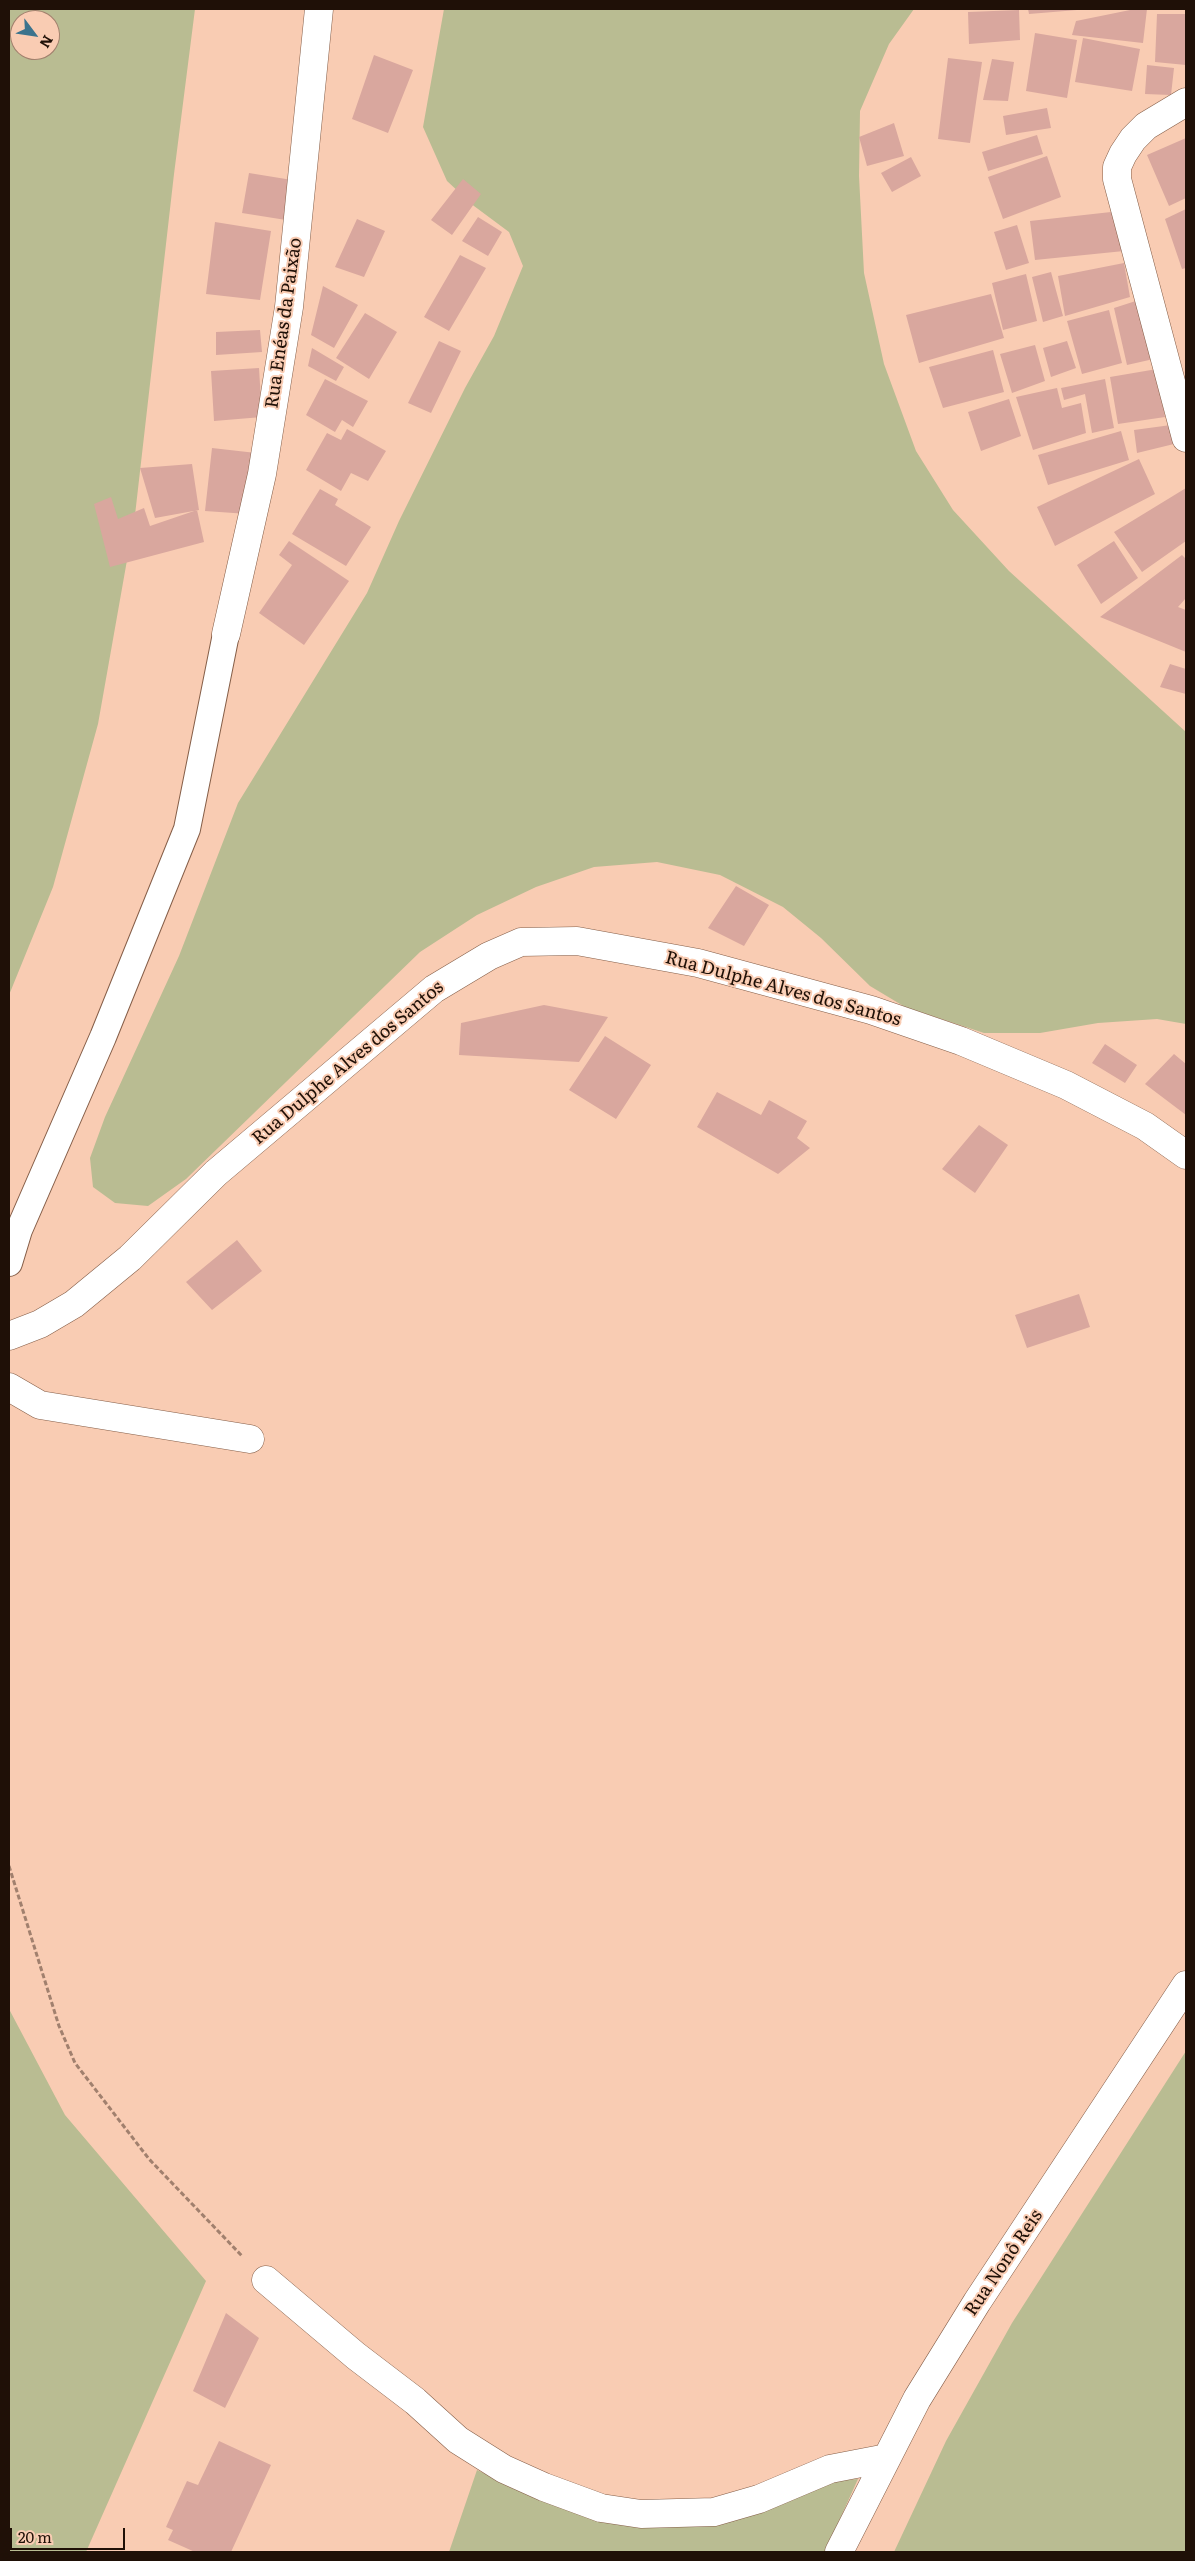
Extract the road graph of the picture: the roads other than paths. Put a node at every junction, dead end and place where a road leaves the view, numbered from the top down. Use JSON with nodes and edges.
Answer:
{"nodes":[{"id":1,"x":319,"y":9,"type":"edge"},
{"id":2,"x":1186,"y":102,"type":"edge"},
{"id":3,"x":1186,"y":438,"type":"edge"},
{"id":4,"x":226,"y":634,"type":"joint"},
{"id":5,"x":1186,"y":1155,"type":"edge"},
{"id":6,"x":9,"y":1263,"type":"edge"},
{"id":7,"x":9,"y":1336,"type":"edge"},
{"id":8,"x":9,"y":1387,"type":"edge"},
{"id":9,"x":250,"y":1439,"type":"dead end"},
{"id":10,"x":1186,"y":1985,"type":"edge"},
{"id":11,"x":266,"y":2280,"type":"road end"},
{"id":12,"x":887,"y":2458,"type":"junction"},
{"id":13,"x":839,"y":2552,"type":"edge"}],
"edges":[{"from":1,"to":4,"type":"street","name":"Rua Enéas da Paixão"},
{"from":2,"to":3,"type":"street"},
{"from":4,"to":6,"type":"street"},
{"from":5,"to":7,"type":"street","name":"Rua Dulphe Alves dos Santos"},
{"from":8,"to":9,"type":"street"},
{"from":10,"to":12,"type":"street","name":"Rua Nonô Reis"},
{"from":11,"to":12,"type":"street"},
{"from":12,"to":13,"type":"street","name":"Rua Nonô Reis"}]}
